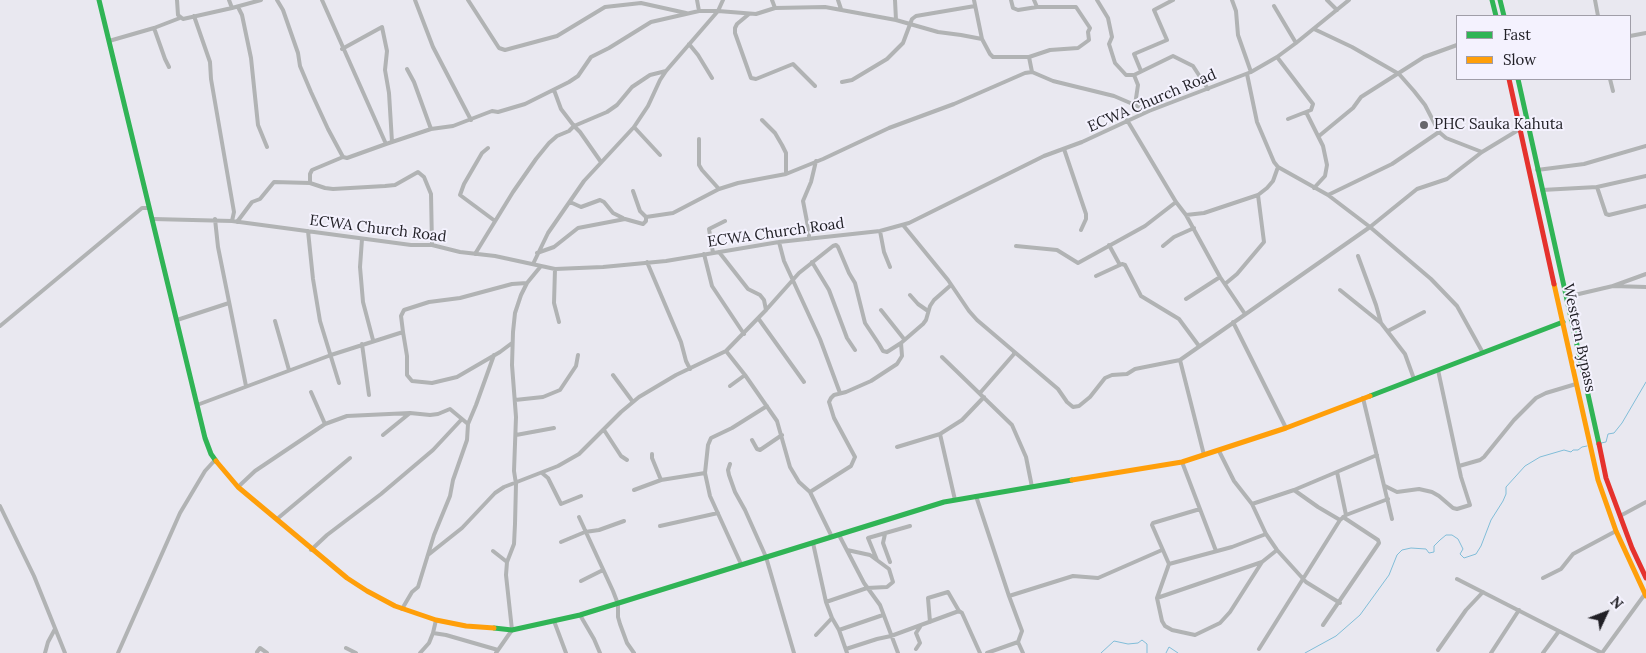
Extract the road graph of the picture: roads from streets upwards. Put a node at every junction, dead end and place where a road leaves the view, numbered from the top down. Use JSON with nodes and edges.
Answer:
{"nodes":[{"id":1,"x":99,"y":0,"type":"edge"},
{"id":2,"x":177,"y":0,"type":"edge"},
{"id":3,"x":229,"y":0,"type":"edge"},
{"id":4,"x":261,"y":0,"type":"edge"},
{"id":5,"x":277,"y":0,"type":"edge"},
{"id":6,"x":322,"y":0,"type":"edge"},
{"id":7,"x":415,"y":0,"type":"edge"},
{"id":8,"x":468,"y":0,"type":"edge"},
{"id":9,"x":697,"y":0,"type":"edge"},
{"id":10,"x":723,"y":0,"type":"edge"},
{"id":11,"x":772,"y":0,"type":"edge"},
{"id":12,"x":829,"y":0,"type":"edge"},
{"id":13,"x":838,"y":0,"type":"edge"},
{"id":14,"x":896,"y":0,"type":"edge"},
{"id":15,"x":974,"y":0,"type":"edge"},
{"id":16,"x":1012,"y":0,"type":"edge"},
{"id":17,"x":1034,"y":0,"type":"edge"},
{"id":18,"x":1097,"y":0,"type":"edge"},
{"id":19,"x":1173,"y":0,"type":"edge"},
{"id":20,"x":1232,"y":0,"type":"edge"},
{"id":21,"x":1327,"y":0,"type":"edge"},
{"id":22,"x":1349,"y":0,"type":"edge"},
{"id":23,"x":1492,"y":0,"type":"edge"},
{"id":24,"x":1500,"y":0,"type":"edge"},
{"id":25,"x":1595,"y":0,"type":"edge"},
{"id":26,"x":1165,"y":1,"type":"edge"},
{"id":27,"x":641,"y":2,"type":"edge"},
{"id":28,"x":975,"y":6,"type":"junction"},
{"id":29,"x":1274,"y":6,"type":"dead end"},
{"id":30,"x":238,"y":7,"type":"junction"},
{"id":31,"x":825,"y":7,"type":"junction"},
{"id":32,"x":1037,"y":7,"type":"junction"},
{"id":33,"x":232,"y":8,"type":"junction"},
{"id":34,"x":775,"y":8,"type":"junction"},
{"id":35,"x":841,"y":9,"type":"junction"},
{"id":36,"x":1337,"y":10,"type":"junction"},
{"id":37,"x":699,"y":11,"type":"junction"},
{"id":38,"x":718,"y":11,"type":"junction"},
{"id":39,"x":686,"y":14,"type":"junction"},
{"id":40,"x":749,"y":14,"type":"junction"},
{"id":41,"x":1496,"y":15,"type":"edge"},
{"id":42,"x":1504,"y":15,"type":"edge"},
{"id":43,"x":1598,"y":15,"type":"edge"},
{"id":44,"x":194,"y":16,"type":"junction"},
{"id":45,"x":180,"y":18,"type":"junction"},
{"id":46,"x":896,"y":20,"type":"junction"},
{"id":47,"x":910,"y":24,"type":"junction"},
{"id":48,"x":154,"y":28,"type":"junction"},
{"id":49,"x":1314,"y":29,"type":"junction"},
{"id":50,"x":1646,"y":33,"type":"edge"},
{"id":51,"x":1631,"y":36,"type":"edge"},
{"id":52,"x":982,"y":40,"type":"junction"},
{"id":53,"x":109,"y":41,"type":"junction"},
{"id":54,"x":1296,"y":43,"type":"junction"},
{"id":55,"x":690,"y":44,"type":"junction"},
{"id":56,"x":1456,"y":45,"type":"edge"},
{"id":57,"x":342,"y":49,"type":"junction"},
{"id":58,"x":1028,"y":57,"type":"junction"},
{"id":59,"x":1277,"y":57,"type":"junction"},
{"id":60,"x":169,"y":67,"type":"dead end"},
{"id":61,"x":407,"y":69,"type":"dead end"},
{"id":62,"x":666,"y":71,"type":"junction"},
{"id":63,"x":1141,"y":71,"type":"junction"},
{"id":64,"x":1032,"y":72,"type":"junction"},
{"id":65,"x":1249,"y":73,"type":"junction"},
{"id":66,"x":1399,"y":74,"type":"junction"},
{"id":67,"x":1134,"y":75,"type":"junction"},
{"id":68,"x":712,"y":78,"type":"dead end"},
{"id":69,"x":1509,"y":80,"type":"edge"},
{"id":70,"x":1518,"y":80,"type":"edge"},
{"id":71,"x":1610,"y":80,"type":"edge"},
{"id":72,"x":842,"y":82,"type":"dead end"},
{"id":73,"x":815,"y":86,"type":"dead end"},
{"id":74,"x":1208,"y":89,"type":"junction"},
{"id":75,"x":554,"y":90,"type":"junction"},
{"id":76,"x":1613,"y":91,"type":"dead end"},
{"id":77,"x":1135,"y":105,"type":"junction"},
{"id":78,"x":1149,"y":111,"type":"junction"},
{"id":79,"x":1306,"y":112,"type":"junction"},
{"id":80,"x":1288,"y":119,"type":"dead end"},
{"id":81,"x":471,"y":120,"type":"junction"},
{"id":82,"x":762,"y":120,"type":"dead end"},
{"id":83,"x":1127,"y":120,"type":"junction"},
{"id":84,"x":574,"y":126,"type":"junction"},
{"id":85,"x":634,"y":127,"type":"junction"},
{"id":86,"x":431,"y":129,"type":"junction"},
{"id":87,"x":1520,"y":130,"type":"junction"},
{"id":88,"x":1439,"y":132,"type":"junction"},
{"id":89,"x":1319,"y":136,"type":"junction"},
{"id":90,"x":699,"y":139,"type":"dead end"},
{"id":91,"x":392,"y":142,"type":"junction"},
{"id":92,"x":386,"y":144,"type":"junction"},
{"id":93,"x":1646,"y":146,"type":"edge"},
{"id":94,"x":268,"y":147,"type":"dead end"},
{"id":95,"x":488,"y":148,"type":"dead end"},
{"id":96,"x":1064,"y":149,"type":"junction"},
{"id":97,"x":1482,"y":152,"type":"junction"},
{"id":98,"x":660,"y":155,"type":"dead end"},
{"id":99,"x":343,"y":157,"type":"junction"},
{"id":100,"x":601,"y":162,"type":"junction"},
{"id":101,"x":816,"y":162,"type":"junction"},
{"id":102,"x":1278,"y":167,"type":"junction"},
{"id":103,"x":1537,"y":170,"type":"junction"},
{"id":104,"x":786,"y":174,"type":"junction"},
{"id":105,"x":1646,"y":176,"type":"edge"},
{"id":106,"x":310,"y":182,"type":"junction"},
{"id":107,"x":1597,"y":187,"type":"junction"},
{"id":108,"x":1314,"y":188,"type":"junction"},
{"id":109,"x":719,"y":189,"type":"junction"},
{"id":110,"x":1542,"y":190,"type":"junction"},
{"id":111,"x":633,"y":191,"type":"dead end"},
{"id":112,"x":1258,"y":195,"type":"junction"},
{"id":113,"x":1328,"y":195,"type":"junction"},
{"id":114,"x":570,"y":202,"type":"junction"},
{"id":115,"x":1176,"y":202,"type":"junction"},
{"id":116,"x":1646,"y":206,"type":"edge"},
{"id":117,"x":149,"y":208,"type":"junction"},
{"id":118,"x":1186,"y":214,"type":"junction"},
{"id":119,"x":646,"y":217,"type":"junction"},
{"id":120,"x":153,"y":219,"type":"junction"},
{"id":121,"x":215,"y":219,"type":"junction"},
{"id":122,"x":624,"y":219,"type":"junction"},
{"id":123,"x":235,"y":221,"type":"junction"},
{"id":124,"x":495,"y":221,"type":"junction"},
{"id":125,"x":725,"y":221,"type":"dead end"},
{"id":126,"x":903,"y":225,"type":"junction"},
{"id":127,"x":1370,"y":227,"type":"junction"},
{"id":128,"x":1194,"y":228,"type":"junction"},
{"id":129,"x":1081,"y":230,"type":"dead end"},
{"id":130,"x":308,"y":231,"type":"junction"},
{"id":131,"x":880,"y":231,"type":"junction"},
{"id":132,"x":840,"y":235,"type":"junction"},
{"id":133,"x":809,"y":239,"type":"junction"},
{"id":134,"x":362,"y":240,"type":"junction"},
{"id":135,"x":779,"y":242,"type":"junction"},
{"id":136,"x":432,"y":245,"type":"junction"},
{"id":137,"x":836,"y":245,"type":"junction"},
{"id":138,"x":1109,"y":245,"type":"junction"},
{"id":139,"x":1016,"y":246,"type":"dead end"},
{"id":140,"x":1163,"y":246,"type":"dead end"},
{"id":141,"x":719,"y":252,"type":"junction"},
{"id":142,"x":537,"y":253,"type":"junction"},
{"id":143,"x":713,"y":253,"type":"junction"},
{"id":144,"x":475,"y":254,"type":"junction"},
{"id":145,"x":704,"y":254,"type":"junction"},
{"id":146,"x":1358,"y":256,"type":"dead end"},
{"id":147,"x":647,"y":262,"type":"junction"},
{"id":148,"x":812,"y":262,"type":"junction"},
{"id":149,"x":533,"y":264,"type":"junction"},
{"id":150,"x":541,"y":266,"type":"junction"},
{"id":151,"x":1120,"y":266,"type":"junction"},
{"id":152,"x":890,"y":267,"type":"dead end"},
{"id":153,"x":555,"y":270,"type":"junction"},
{"id":154,"x":1646,"y":274,"type":"edge"},
{"id":155,"x":1096,"y":276,"type":"dead end"},
{"id":156,"x":1220,"y":277,"type":"junction"},
{"id":157,"x":792,"y":281,"type":"junction"},
{"id":158,"x":527,"y":283,"type":"junction"},
{"id":159,"x":1225,"y":284,"type":"junction"},
{"id":160,"x":951,"y":285,"type":"junction"},
{"id":161,"x":1613,"y":286,"type":"junction"},
{"id":162,"x":1646,"y":287,"type":"edge"},
{"id":163,"x":1340,"y":290,"type":"dead end"},
{"id":164,"x":910,"y":295,"type":"dead end"},
{"id":165,"x":1566,"y":297,"type":"junction"},
{"id":166,"x":1186,"y":299,"type":"dead end"},
{"id":167,"x":230,"y":303,"type":"junction"},
{"id":168,"x":766,"y":310,"type":"junction"},
{"id":169,"x":881,"y":310,"type":"dead end"},
{"id":170,"x":928,"y":310,"type":"junction"},
{"id":171,"x":1424,"y":312,"type":"dead end"},
{"id":172,"x":1245,"y":314,"type":"junction"},
{"id":173,"x":758,"y":318,"type":"junction"},
{"id":174,"x":177,"y":320,"type":"junction"},
{"id":175,"x":275,"y":321,"type":"dead end"},
{"id":176,"x":559,"y":322,"type":"dead end"},
{"id":177,"x":1233,"y":322,"type":"junction"},
{"id":178,"x":1563,"y":322,"type":"junction"},
{"id":179,"x":1381,"y":323,"type":"junction"},
{"id":180,"x":0,"y":326,"type":"edge"},
{"id":181,"x":1388,"y":331,"type":"junction"},
{"id":182,"x":403,"y":332,"type":"junction"},
{"id":183,"x":744,"y":334,"type":"junction"},
{"id":184,"x":373,"y":340,"type":"junction"},
{"id":185,"x":903,"y":341,"type":"junction"},
{"id":186,"x":512,"y":343,"type":"junction"},
{"id":187,"x":362,"y":344,"type":"junction"},
{"id":188,"x":1200,"y":346,"type":"junction"},
{"id":189,"x":855,"y":350,"type":"dead end"},
{"id":190,"x":726,"y":351,"type":"junction"},
{"id":191,"x":1014,"y":352,"type":"junction"},
{"id":192,"x":1482,"y":353,"type":"junction"},
{"id":193,"x":331,"y":355,"type":"junction"},
{"id":194,"x":494,"y":355,"type":"junction"},
{"id":195,"x":578,"y":355,"type":"dead end"},
{"id":196,"x":942,"y":357,"type":"dead end"},
{"id":197,"x":1180,"y":360,"type":"junction"},
{"id":198,"x":690,"y":369,"type":"junction"},
{"id":199,"x":289,"y":370,"type":"junction"},
{"id":200,"x":1438,"y":370,"type":"junction"},
{"id":201,"x":613,"y":375,"type":"dead end"},
{"id":202,"x":745,"y":375,"type":"junction"},
{"id":203,"x":1414,"y":379,"type":"junction"},
{"id":204,"x":804,"y":382,"type":"dead end"},
{"id":205,"x":340,"y":383,"type":"dead end"},
{"id":206,"x":1576,"y":384,"type":"junction"},
{"id":207,"x":246,"y":386,"type":"junction"},
{"id":208,"x":730,"y":386,"type":"dead end"},
{"id":209,"x":311,"y":392,"type":"dead end"},
{"id":210,"x":840,"y":393,"type":"junction"},
{"id":211,"x":980,"y":393,"type":"junction"},
{"id":212,"x":369,"y":396,"type":"dead end"},
{"id":213,"x":984,"y":397,"type":"junction"},
{"id":214,"x":1363,"y":398,"type":"junction"},
{"id":215,"x":515,"y":400,"type":"junction"},
{"id":216,"x":633,"y":402,"type":"junction"},
{"id":217,"x":197,"y":405,"type":"junction"},
{"id":218,"x":767,"y":406,"type":"junction"},
{"id":219,"x":410,"y":413,"type":"junction"},
{"id":220,"x":461,"y":420,"type":"junction"},
{"id":221,"x":325,"y":424,"type":"junction"},
{"id":222,"x":468,"y":424,"type":"junction"},
{"id":223,"x":554,"y":428,"type":"dead end"},
{"id":224,"x":1286,"y":428,"type":"junction"},
{"id":225,"x":604,"y":430,"type":"junction"},
{"id":226,"x":940,"y":434,"type":"junction"},
{"id":227,"x":383,"y":435,"type":"dead end"},
{"id":228,"x":516,"y":435,"type":"junction"},
{"id":229,"x":782,"y":435,"type":"junction"},
{"id":230,"x":752,"y":440,"type":"dead end"},
{"id":231,"x":897,"y":447,"type":"dead end"},
{"id":232,"x":1219,"y":451,"type":"junction"},
{"id":233,"x":652,"y":454,"type":"dead end"},
{"id":234,"x":1204,"y":455,"type":"junction"},
{"id":235,"x":1377,"y":455,"type":"junction"},
{"id":236,"x":350,"y":458,"type":"dead end"},
{"id":237,"x":215,"y":460,"type":"junction"},
{"id":238,"x":627,"y":460,"type":"dead end"},
{"id":239,"x":1182,"y":462,"type":"junction"},
{"id":240,"x":730,"y":464,"type":"dead end"},
{"id":241,"x":1459,"y":466,"type":"junction"},
{"id":242,"x":1337,"y":472,"type":"junction"},
{"id":243,"x":542,"y":473,"type":"junction"},
{"id":244,"x":705,"y":473,"type":"junction"},
{"id":245,"x":660,"y":480,"type":"junction"},
{"id":246,"x":516,"y":484,"type":"junction"},
{"id":247,"x":1385,"y":486,"type":"junction"},
{"id":248,"x":238,"y":487,"type":"junction"},
{"id":249,"x":1032,"y":487,"type":"junction"},
{"id":250,"x":634,"y":490,"type":"dead end"},
{"id":251,"x":1294,"y":490,"type":"junction"},
{"id":252,"x":810,"y":492,"type":"junction"},
{"id":253,"x":581,"y":496,"type":"dead end"},
{"id":254,"x":976,"y":496,"type":"junction"},
{"id":255,"x":1388,"y":499,"type":"junction"},
{"id":256,"x":955,"y":500,"type":"junction"},
{"id":257,"x":1646,"y":502,"type":"edge"},
{"id":258,"x":1252,"y":504,"type":"junction"},
{"id":259,"x":0,"y":506,"type":"edge"},
{"id":260,"x":1200,"y":509,"type":"junction"},
{"id":261,"x":718,"y":513,"type":"junction"},
{"id":262,"x":1620,"y":516,"type":"junction"},
{"id":263,"x":579,"y":517,"type":"dead end"},
{"id":264,"x":1343,"y":517,"type":"junction"},
{"id":265,"x":277,"y":519,"type":"junction"},
{"id":266,"x":1392,"y":519,"type":"dead end"},
{"id":267,"x":624,"y":520,"type":"dead end"},
{"id":268,"x":660,"y":526,"type":"dead end"},
{"id":269,"x":910,"y":526,"type":"dead end"},
{"id":270,"x":1616,"y":531,"type":"junction"},
{"id":271,"x":585,"y":532,"type":"junction"},
{"id":272,"x":884,"y":534,"type":"junction"},
{"id":273,"x":1266,"y":534,"type":"junction"},
{"id":274,"x":838,"y":535,"type":"junction"},
{"id":275,"x":832,"y":536,"type":"junction"},
{"id":276,"x":561,"y":542,"type":"dead end"},
{"id":277,"x":812,"y":543,"type":"junction"},
{"id":278,"x":311,"y":550,"type":"junction"},
{"id":279,"x":846,"y":550,"type":"junction"},
{"id":280,"x":1162,"y":550,"type":"junction"},
{"id":281,"x":1277,"y":550,"type":"junction"},
{"id":282,"x":492,"y":551,"type":"dead end"},
{"id":283,"x":1216,"y":551,"type":"junction"},
{"id":284,"x":428,"y":555,"type":"junction"},
{"id":285,"x":766,"y":557,"type":"junction"},
{"id":286,"x":877,"y":560,"type":"junction"},
{"id":287,"x":507,"y":562,"type":"junction"},
{"id":288,"x":890,"y":562,"type":"dead end"},
{"id":289,"x":1262,"y":562,"type":"junction"},
{"id":290,"x":741,"y":564,"type":"junction"},
{"id":291,"x":1169,"y":564,"type":"junction"},
{"id":292,"x":603,"y":570,"type":"junction"},
{"id":293,"x":1543,"y":578,"type":"dead end"},
{"id":294,"x":1646,"y":578,"type":"edge"},
{"id":295,"x":1304,"y":579,"type":"junction"},
{"id":296,"x":1457,"y":579,"type":"dead end"},
{"id":297,"x":581,"y":581,"type":"dead end"},
{"id":298,"x":867,"y":588,"type":"junction"},
{"id":299,"x":1483,"y":592,"type":"junction"},
{"id":300,"x":1645,"y":595,"type":"edge"},
{"id":301,"x":1009,"y":596,"type":"junction"},
{"id":302,"x":1157,"y":598,"type":"junction"},
{"id":303,"x":826,"y":602,"type":"junction"},
{"id":304,"x":1340,"y":603,"type":"junction"},
{"id":305,"x":618,"y":604,"type":"junction"},
{"id":306,"x":402,"y":609,"type":"junction"},
{"id":307,"x":1519,"y":610,"type":"junction"},
{"id":308,"x":959,"y":611,"type":"junction"},
{"id":309,"x":580,"y":615,"type":"junction"},
{"id":310,"x":884,"y":615,"type":"junction"},
{"id":311,"x":832,"y":618,"type":"junction"},
{"id":312,"x":436,"y":620,"type":"junction"},
{"id":313,"x":554,"y":621,"type":"junction"},
{"id":314,"x":930,"y":622,"type":"junction"},
{"id":315,"x":922,"y":625,"type":"junction"},
{"id":316,"x":1323,"y":625,"type":"dead end"},
{"id":317,"x":55,"y":629,"type":"junction"},
{"id":318,"x":512,"y":630,"type":"junction"},
{"id":319,"x":838,"y":630,"type":"junction"},
{"id":320,"x":1559,"y":630,"type":"junction"},
{"id":321,"x":434,"y":633,"type":"junction"},
{"id":322,"x":816,"y":635,"type":"dead end"},
{"id":323,"x":891,"y":636,"type":"junction"},
{"id":324,"x":1018,"y":642,"type":"junction"},
{"id":325,"x":346,"y":648,"type":"dead end"},
{"id":326,"x":916,"y":649,"type":"dead end"},
{"id":327,"x":1259,"y":649,"type":"dead end"},
{"id":328,"x":1438,"y":650,"type":"dead end"},
{"id":329,"x":497,"y":651,"type":"edge"},
{"id":330,"x":847,"y":651,"type":"edge"},
{"id":331,"x":257,"y":652,"type":"dead end"},
{"id":332,"x":45,"y":653,"type":"edge"},
{"id":333,"x":65,"y":653,"type":"edge"},
{"id":334,"x":118,"y":653,"type":"edge"},
{"id":335,"x":267,"y":653,"type":"edge"},
{"id":336,"x":356,"y":653,"type":"edge"},
{"id":337,"x":420,"y":653,"type":"edge"},
{"id":338,"x":566,"y":653,"type":"edge"},
{"id":339,"x":600,"y":653,"type":"edge"},
{"id":340,"x":634,"y":653,"type":"edge"},
{"id":341,"x":794,"y":653,"type":"edge"},
{"id":342,"x":898,"y":653,"type":"edge"},
{"id":343,"x":980,"y":653,"type":"edge"},
{"id":344,"x":988,"y":653,"type":"edge"},
{"id":345,"x":1022,"y":653,"type":"edge"},
{"id":346,"x":1491,"y":653,"type":"edge"},
{"id":347,"x":1542,"y":653,"type":"edge"},
{"id":348,"x":1602,"y":653,"type":"edge"}],
"edges":[{"from":1,"to":53,"type":"street"},
{"from":2,"to":45,"type":"street"},
{"from":3,"to":33,"type":"street"},
{"from":4,"to":30,"type":"street"},
{"from":5,"to":99,"type":"street"},
{"from":6,"to":57,"type":"street"},
{"from":7,"to":81,"type":"street"},
{"from":8,"to":27,"type":"street"},
{"from":9,"to":37,"type":"street"},
{"from":10,"to":38,"type":"street"},
{"from":11,"to":34,"type":"street"},
{"from":12,"to":31,"type":"street"},
{"from":13,"to":35,"type":"street"},
{"from":14,"to":46,"type":"street"},
{"from":15,"to":28,"type":"street"},
{"from":16,"to":32,"type":"street"},
{"from":17,"to":32,"type":"street"},
{"from":18,"to":67,"type":"street"},
{"from":19,"to":26,"type":"street"},
{"from":20,"to":65,"type":"street"},
{"from":21,"to":36,"type":"street"},
{"from":22,"to":36,"type":"street","name":"ECWA Church Road"},
{"from":23,"to":41,"type":"street"},
{"from":24,"to":42,"type":"street"},
{"from":25,"to":43,"type":"street"},
{"from":26,"to":63,"type":"street"},
{"from":27,"to":39,"type":"street"},
{"from":28,"to":47,"type":"street"},
{"from":28,"to":52,"type":"street"},
{"from":29,"to":54,"type":"street"},
{"from":30,"to":33,"type":"street"},
{"from":30,"to":94,"type":"street"},
{"from":31,"to":34,"type":"street"},
{"from":31,"to":35,"type":"street"},
{"from":32,"to":58,"type":"street"},
{"from":33,"to":44,"type":"street"},
{"from":34,"to":40,"type":"street"},
{"from":35,"to":46,"type":"street"},
{"from":36,"to":49,"type":"street","name":"ECWA Church Road"},
{"from":37,"to":38,"type":"street"},
{"from":37,"to":39,"type":"street"},
{"from":38,"to":40,"type":"street"},
{"from":38,"to":55,"type":"street"},
{"from":39,"to":75,"type":"street"},
{"from":40,"to":73,"type":"street"},
{"from":44,"to":45,"type":"street"},
{"from":44,"to":123,"type":"street"},
{"from":45,"to":48,"type":"street"},
{"from":46,"to":47,"type":"street"},
{"from":47,"to":52,"type":"street"},
{"from":47,"to":72,"type":"street"},
{"from":48,"to":53,"type":"street"},
{"from":48,"to":60,"type":"street"},
{"from":49,"to":54,"type":"street","name":"ECWA Church Road"},
{"from":49,"to":66,"type":"street"},
{"from":50,"to":51,"type":"street"},
{"from":52,"to":58,"type":"street"},
{"from":53,"to":117,"type":"street"},
{"from":54,"to":59,"type":"street","name":"ECWA Church Road"},
{"from":55,"to":62,"type":"street"},
{"from":55,"to":68,"type":"street"},
{"from":56,"to":66,"type":"street"},
{"from":57,"to":91,"type":"street"},
{"from":57,"to":92,"type":"street"},
{"from":58,"to":64,"type":"street"},
{"from":59,"to":65,"type":"street","name":"ECWA Church Road"},
{"from":59,"to":79,"type":"street"},
{"from":61,"to":86,"type":"street"},
{"from":62,"to":84,"type":"street"},
{"from":62,"to":85,"type":"street"},
{"from":63,"to":67,"type":"street"},
{"from":63,"to":74,"type":"street"},
{"from":64,"to":77,"type":"street"},
{"from":64,"to":101,"type":"street"},
{"from":65,"to":74,"type":"street","name":"ECWA Church Road"},
{"from":65,"to":102,"type":"street"},
{"from":66,"to":88,"type":"street"},
{"from":66,"to":89,"type":"street"},
{"from":67,"to":77,"type":"street"},
{"from":69,"to":87,"type":"street","name":"Western Bypass"},
{"from":70,"to":103,"type":"street","name":"Western Bypass"},
{"from":71,"to":76,"type":"street"},
{"from":74,"to":78,"type":"street","name":"ECWA Church Road"},
{"from":75,"to":81,"type":"street"},
{"from":75,"to":84,"type":"street"},
{"from":77,"to":78,"type":"street"},
{"from":78,"to":83,"type":"street","name":"ECWA Church Road"},
{"from":79,"to":80,"type":"street"},
{"from":79,"to":89,"type":"street"},
{"from":81,"to":86,"type":"street"},
{"from":82,"to":104,"type":"street"},
{"from":83,"to":96,"type":"street","name":"ECWA Church Road"},
{"from":83,"to":115,"type":"street"},
{"from":84,"to":100,"type":"street"},
{"from":84,"to":124,"type":"street"},
{"from":85,"to":98,"type":"street"},
{"from":85,"to":100,"type":"street"},
{"from":86,"to":91,"type":"street"},
{"from":87,"to":97,"type":"street"},
{"from":87,"to":178,"type":"street","name":"Western Bypass"},
{"from":88,"to":97,"type":"street"},
{"from":88,"to":113,"type":"street"},
{"from":89,"to":108,"type":"street"},
{"from":90,"to":109,"type":"street"},
{"from":91,"to":92,"type":"street"},
{"from":92,"to":99,"type":"street"},
{"from":93,"to":103,"type":"street"},
{"from":95,"to":124,"type":"street"},
{"from":96,"to":126,"type":"street","name":"ECWA Church Road"},
{"from":96,"to":129,"type":"street"},
{"from":97,"to":127,"type":"street"},
{"from":99,"to":106,"type":"street"},
{"from":100,"to":114,"type":"street"},
{"from":101,"to":104,"type":"street"},
{"from":101,"to":133,"type":"street"},
{"from":102,"to":108,"type":"street"},
{"from":102,"to":112,"type":"street"},
{"from":103,"to":110,"type":"street","name":"Western Bypass"},
{"from":104,"to":109,"type":"street"},
{"from":105,"to":107,"type":"street"},
{"from":106,"to":123,"type":"street"},
{"from":106,"to":136,"type":"street"},
{"from":107,"to":110,"type":"street"},
{"from":107,"to":116,"type":"street"},
{"from":108,"to":113,"type":"street"},
{"from":109,"to":119,"type":"street"},
{"from":110,"to":165,"type":"street","name":"Western Bypass"},
{"from":111,"to":119,"type":"street"},
{"from":112,"to":118,"type":"street"},
{"from":112,"to":159,"type":"street"},
{"from":113,"to":127,"type":"street"},
{"from":114,"to":122,"type":"street"},
{"from":114,"to":142,"type":"street"},
{"from":115,"to":118,"type":"street"},
{"from":115,"to":138,"type":"street"},
{"from":117,"to":120,"type":"street"},
{"from":117,"to":180,"type":"street"},
{"from":118,"to":128,"type":"street"},
{"from":119,"to":122,"type":"street"},
{"from":120,"to":121,"type":"street","name":"ECWA Church Road"},
{"from":120,"to":174,"type":"street"},
{"from":121,"to":123,"type":"street","name":"ECWA Church Road"},
{"from":121,"to":167,"type":"street"},
{"from":122,"to":142,"type":"street"},
{"from":123,"to":130,"type":"street","name":"ECWA Church Road"},
{"from":124,"to":144,"type":"street"},
{"from":125,"to":143,"type":"street"},
{"from":126,"to":131,"type":"street","name":"ECWA Church Road"},
{"from":126,"to":160,"type":"street"},
{"from":127,"to":172,"type":"street"},
{"from":127,"to":192,"type":"street"},
{"from":128,"to":140,"type":"street"},
{"from":128,"to":156,"type":"street"},
{"from":130,"to":134,"type":"street","name":"ECWA Church Road"},
{"from":130,"to":193,"type":"street"},
{"from":131,"to":132,"type":"street","name":"ECWA Church Road"},
{"from":131,"to":152,"type":"street"},
{"from":132,"to":133,"type":"street","name":"ECWA Church Road"},
{"from":132,"to":137,"type":"street"},
{"from":133,"to":135,"type":"street","name":"ECWA Church Road"},
{"from":134,"to":136,"type":"street","name":"ECWA Church Road"},
{"from":134,"to":184,"type":"street"},
{"from":135,"to":141,"type":"street","name":"ECWA Church Road"},
{"from":135,"to":157,"type":"street"},
{"from":136,"to":144,"type":"street","name":"ECWA Church Road"},
{"from":137,"to":148,"type":"street"},
{"from":137,"to":185,"type":"street"},
{"from":138,"to":139,"type":"street"},
{"from":138,"to":151,"type":"street"},
{"from":141,"to":143,"type":"street","name":"ECWA Church Road"},
{"from":141,"to":168,"type":"street"},
{"from":142,"to":149,"type":"street"},
{"from":143,"to":145,"type":"street","name":"ECWA Church Road"},
{"from":144,"to":149,"type":"street","name":"ECWA Church Road"},
{"from":145,"to":147,"type":"street","name":"ECWA Church Road"},
{"from":145,"to":183,"type":"street"},
{"from":146,"to":179,"type":"street"},
{"from":147,"to":153,"type":"street","name":"ECWA Church Road"},
{"from":147,"to":198,"type":"street"},
{"from":148,"to":157,"type":"street"},
{"from":148,"to":189,"type":"street"},
{"from":149,"to":150,"type":"street","name":"ECWA Church Road"},
{"from":150,"to":153,"type":"street","name":"ECWA Church Road"},
{"from":150,"to":158,"type":"street"},
{"from":151,"to":155,"type":"street"},
{"from":151,"to":188,"type":"street"},
{"from":153,"to":176,"type":"street"},
{"from":154,"to":161,"type":"street"},
{"from":156,"to":159,"type":"street"},
{"from":156,"to":166,"type":"street"},
{"from":157,"to":168,"type":"street"},
{"from":157,"to":210,"type":"street"},
{"from":158,"to":182,"type":"street"},
{"from":158,"to":186,"type":"street"},
{"from":159,"to":172,"type":"street"},
{"from":160,"to":170,"type":"street"},
{"from":160,"to":191,"type":"street"},
{"from":161,"to":162,"type":"street"},
{"from":161,"to":165,"type":"street"},
{"from":163,"to":179,"type":"street"},
{"from":164,"to":170,"type":"street"},
{"from":165,"to":262,"type":"street","name":"Western Bypass"},
{"from":167,"to":174,"type":"street"},
{"from":167,"to":207,"type":"street"},
{"from":168,"to":173,"type":"street"},
{"from":169,"to":185,"type":"street"},
{"from":170,"to":185,"type":"street"},
{"from":171,"to":181,"type":"street"},
{"from":172,"to":177,"type":"street"},
{"from":173,"to":183,"type":"street"},
{"from":173,"to":204,"type":"street"},
{"from":174,"to":217,"type":"street"},
{"from":175,"to":199,"type":"street"},
{"from":177,"to":188,"type":"street"},
{"from":177,"to":224,"type":"street"},
{"from":178,"to":192,"type":"street"},
{"from":178,"to":206,"type":"street","name":"Western Bypass"},
{"from":179,"to":181,"type":"street"},
{"from":181,"to":203,"type":"street"},
{"from":182,"to":184,"type":"street"},
{"from":182,"to":194,"type":"street"},
{"from":183,"to":190,"type":"street"},
{"from":184,"to":187,"type":"street"},
{"from":185,"to":210,"type":"street"},
{"from":186,"to":194,"type":"street"},
{"from":186,"to":215,"type":"street"},
{"from":187,"to":193,"type":"street"},
{"from":187,"to":212,"type":"street"},
{"from":188,"to":197,"type":"street"},
{"from":190,"to":198,"type":"street"},
{"from":190,"to":202,"type":"street"},
{"from":191,"to":197,"type":"street"},
{"from":191,"to":211,"type":"street"},
{"from":192,"to":200,"type":"street"},
{"from":193,"to":199,"type":"street"},
{"from":193,"to":205,"type":"street"},
{"from":194,"to":222,"type":"street"},
{"from":195,"to":215,"type":"street"},
{"from":196,"to":211,"type":"street"},
{"from":197,"to":234,"type":"street"},
{"from":198,"to":216,"type":"street"},
{"from":199,"to":207,"type":"street"},
{"from":200,"to":203,"type":"street"},
{"from":200,"to":241,"type":"street"},
{"from":201,"to":216,"type":"street"},
{"from":202,"to":208,"type":"street"},
{"from":202,"to":218,"type":"street"},
{"from":203,"to":214,"type":"street"},
{"from":206,"to":241,"type":"street"},
{"from":206,"to":270,"type":"street","name":"Western Bypass"},
{"from":207,"to":217,"type":"street"},
{"from":209,"to":221,"type":"street"},
{"from":210,"to":252,"type":"street"},
{"from":211,"to":213,"type":"street"},
{"from":213,"to":226,"type":"street"},
{"from":213,"to":249,"type":"street"},
{"from":214,"to":224,"type":"street"},
{"from":214,"to":235,"type":"street"},
{"from":215,"to":228,"type":"street"},
{"from":216,"to":225,"type":"street"},
{"from":217,"to":237,"type":"street"},
{"from":218,"to":229,"type":"street"},
{"from":218,"to":244,"type":"street"},
{"from":219,"to":220,"type":"street"},
{"from":219,"to":221,"type":"street"},
{"from":219,"to":227,"type":"street"},
{"from":220,"to":222,"type":"street"},
{"from":220,"to":278,"type":"street"},
{"from":221,"to":248,"type":"street"},
{"from":222,"to":284,"type":"street"},
{"from":223,"to":228,"type":"street"},
{"from":224,"to":232,"type":"street"},
{"from":225,"to":238,"type":"street"},
{"from":225,"to":243,"type":"street"},
{"from":226,"to":231,"type":"street"},
{"from":226,"to":256,"type":"street"},
{"from":228,"to":246,"type":"street"},
{"from":229,"to":230,"type":"street"},
{"from":229,"to":252,"type":"street"},
{"from":232,"to":234,"type":"street"},
{"from":232,"to":258,"type":"street"},
{"from":233,"to":245,"type":"street"},
{"from":234,"to":239,"type":"street"},
{"from":235,"to":242,"type":"street"},
{"from":235,"to":247,"type":"street"},
{"from":236,"to":265,"type":"street"},
{"from":237,"to":248,"type":"street"},
{"from":237,"to":334,"type":"street"},
{"from":239,"to":249,"type":"street"},
{"from":239,"to":260,"type":"street"},
{"from":240,"to":285,"type":"street"},
{"from":241,"to":247,"type":"street"},
{"from":242,"to":251,"type":"street"},
{"from":242,"to":264,"type":"street"},
{"from":243,"to":246,"type":"street"},
{"from":243,"to":253,"type":"street"},
{"from":244,"to":245,"type":"street"},
{"from":244,"to":261,"type":"street"},
{"from":245,"to":250,"type":"street"},
{"from":246,"to":284,"type":"street"},
{"from":246,"to":287,"type":"street"},
{"from":247,"to":255,"type":"street"},
{"from":248,"to":265,"type":"street"},
{"from":249,"to":254,"type":"street"},
{"from":251,"to":258,"type":"street"},
{"from":251,"to":264,"type":"street"},
{"from":252,"to":275,"type":"street"},
{"from":254,"to":256,"type":"street"},
{"from":254,"to":301,"type":"street"},
{"from":255,"to":264,"type":"street"},
{"from":255,"to":266,"type":"street"},
{"from":256,"to":274,"type":"street"},
{"from":257,"to":262,"type":"street"},
{"from":258,"to":273,"type":"street"},
{"from":259,"to":317,"type":"street"},
{"from":260,"to":280,"type":"street"},
{"from":260,"to":283,"type":"street"},
{"from":261,"to":268,"type":"street"},
{"from":261,"to":290,"type":"street"},
{"from":262,"to":294,"type":"street","name":"Western Bypass"},
{"from":263,"to":271,"type":"street"},
{"from":264,"to":295,"type":"street"},
{"from":264,"to":304,"type":"street"},
{"from":265,"to":278,"type":"street"},
{"from":267,"to":271,"type":"street"},
{"from":269,"to":272,"type":"street"},
{"from":270,"to":293,"type":"street"},
{"from":270,"to":300,"type":"street","name":"Western Bypass"},
{"from":271,"to":276,"type":"street"},
{"from":271,"to":292,"type":"street"},
{"from":272,"to":286,"type":"street"},
{"from":272,"to":288,"type":"street"},
{"from":273,"to":281,"type":"street"},
{"from":273,"to":283,"type":"street"},
{"from":274,"to":275,"type":"street"},
{"from":274,"to":279,"type":"street"},
{"from":275,"to":277,"type":"street"},
{"from":277,"to":285,"type":"street"},
{"from":277,"to":303,"type":"street"},
{"from":278,"to":306,"type":"street"},
{"from":279,"to":286,"type":"street"},
{"from":279,"to":298,"type":"street"},
{"from":280,"to":291,"type":"street"},
{"from":280,"to":301,"type":"street"},
{"from":281,"to":289,"type":"street"},
{"from":281,"to":295,"type":"street"},
{"from":282,"to":287,"type":"street"},
{"from":283,"to":291,"type":"street"},
{"from":284,"to":306,"type":"street"},
{"from":285,"to":290,"type":"street"},
{"from":285,"to":341,"type":"street"},
{"from":286,"to":298,"type":"street"},
{"from":287,"to":318,"type":"street"},
{"from":289,"to":302,"type":"street"},
{"from":289,"to":302,"type":"street"},
{"from":290,"to":305,"type":"street"},
{"from":291,"to":302,"type":"street"},
{"from":292,"to":297,"type":"street"},
{"from":292,"to":305,"type":"street"},
{"from":295,"to":304,"type":"street"},
{"from":295,"to":327,"type":"street"},
{"from":296,"to":299,"type":"street"},
{"from":298,"to":303,"type":"street"},
{"from":298,"to":310,"type":"street"},
{"from":299,"to":307,"type":"street"},
{"from":299,"to":328,"type":"street"},
{"from":300,"to":348,"type":"street"},
{"from":301,"to":324,"type":"street"},
{"from":303,"to":311,"type":"street"},
{"from":304,"to":316,"type":"street"},
{"from":305,"to":309,"type":"street"},
{"from":305,"to":340,"type":"street"},
{"from":306,"to":312,"type":"street"},
{"from":307,"to":320,"type":"street"},
{"from":307,"to":346,"type":"street"},
{"from":308,"to":314,"type":"street"},
{"from":308,"to":314,"type":"street"},
{"from":308,"to":343,"type":"street"},
{"from":309,"to":313,"type":"street"},
{"from":309,"to":339,"type":"street"},
{"from":310,"to":319,"type":"street"},
{"from":310,"to":323,"type":"street"},
{"from":311,"to":319,"type":"street"},
{"from":311,"to":322,"type":"street"},
{"from":312,"to":318,"type":"street"},
{"from":312,"to":321,"type":"street"},
{"from":313,"to":318,"type":"street"},
{"from":313,"to":338,"type":"street"},
{"from":314,"to":315,"type":"street"},
{"from":315,"to":323,"type":"street"},
{"from":315,"to":326,"type":"street"},
{"from":317,"to":332,"type":"street"},
{"from":317,"to":333,"type":"street"},
{"from":318,"to":329,"type":"street"},
{"from":319,"to":330,"type":"street"},
{"from":320,"to":347,"type":"street"},
{"from":320,"to":348,"type":"street"},
{"from":321,"to":329,"type":"street"},
{"from":321,"to":337,"type":"street"},
{"from":323,"to":330,"type":"street"},
{"from":323,"to":342,"type":"street"},
{"from":324,"to":344,"type":"street"},
{"from":324,"to":345,"type":"street"},
{"from":325,"to":336,"type":"street"},
{"from":331,"to":335,"type":"street"}]}
